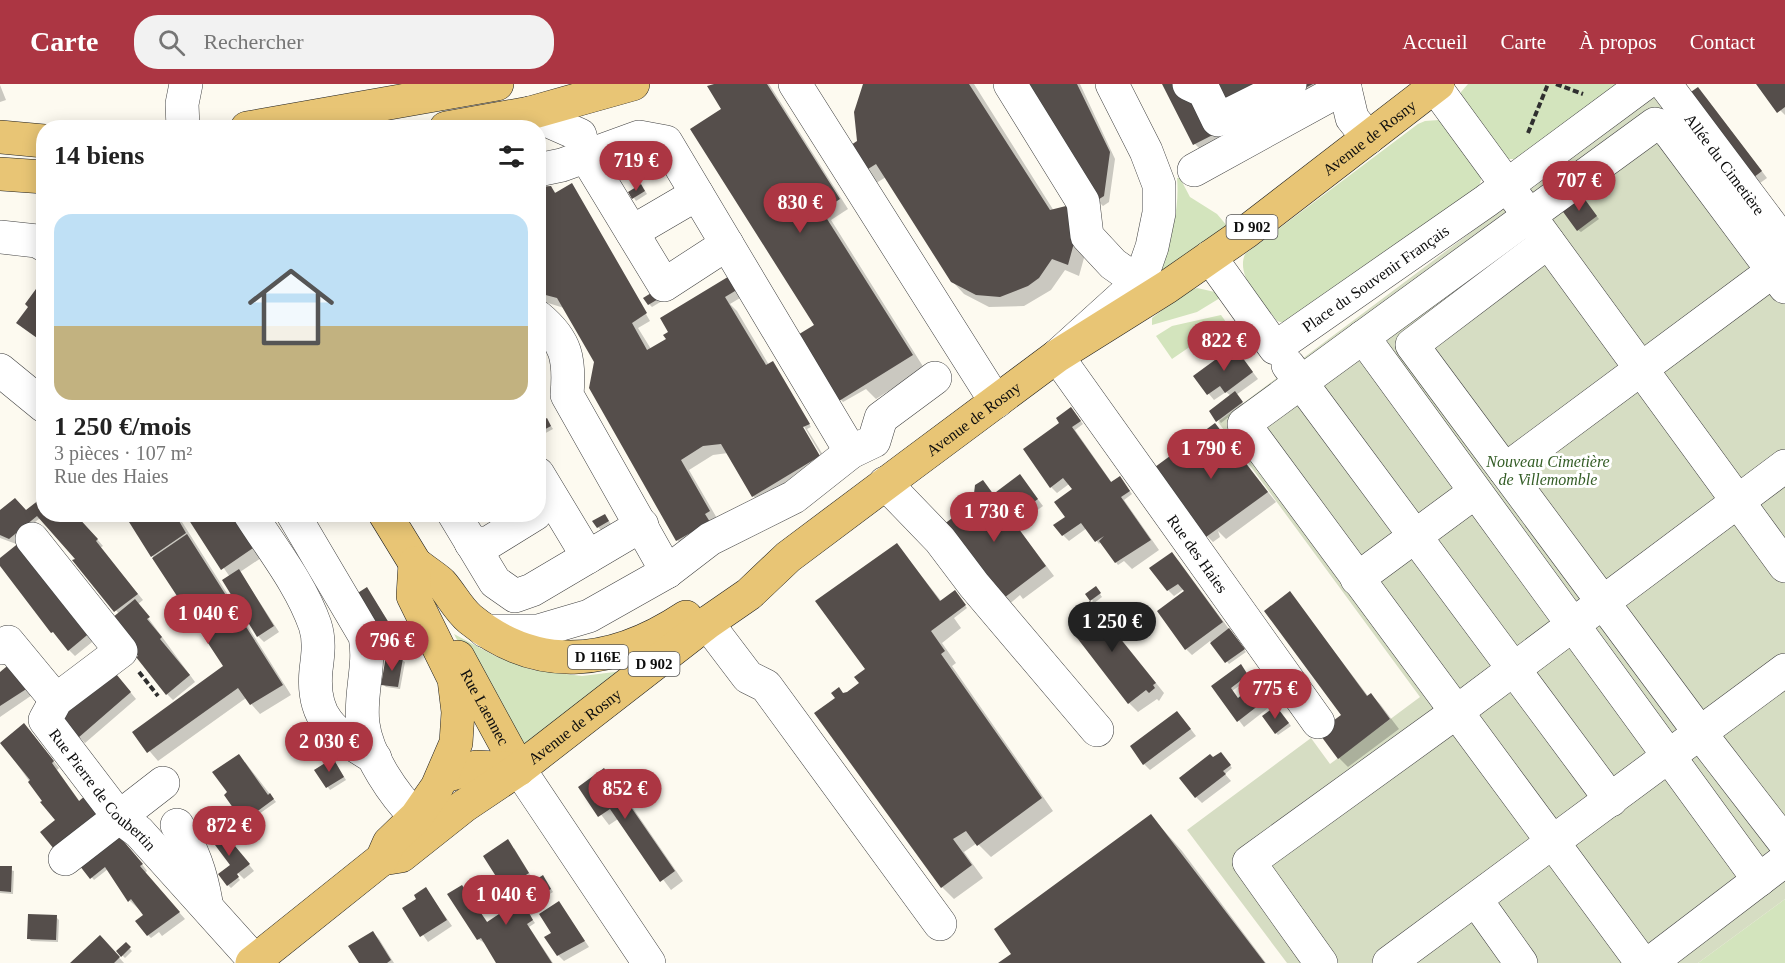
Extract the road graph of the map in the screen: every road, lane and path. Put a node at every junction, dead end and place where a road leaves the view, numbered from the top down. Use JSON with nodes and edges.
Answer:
{"nodes":[{"id":1,"x":186,"y":84,"type":"edge"},
{"id":2,"x":497,"y":84,"type":"edge"},
{"id":3,"x":633,"y":84,"type":"edge"},
{"id":4,"x":795,"y":84,"type":"edge"},
{"id":5,"x":1010,"y":84,"type":"edge"},
{"id":6,"x":1112,"y":84,"type":"edge"},
{"id":7,"x":1189,"y":84,"type":"edge"},
{"id":8,"x":1290,"y":84,"type":"edge"},
{"id":9,"x":1644,"y":84,"type":"edge"},
{"id":10,"x":1665,"y":84,"type":"edge"},
{"id":11,"x":1345,"y":85,"type":"edge"},
{"id":12,"x":1435,"y":85,"type":"edge"},
{"id":13,"x":583,"y":92,"type":"edge"},
{"id":14,"x":530,"y":113,"type":"junction"},
{"id":15,"x":183,"y":120,"type":"edge"},
{"id":16,"x":292,"y":120,"type":"edge"},
{"id":17,"x":491,"y":120,"type":"edge"},
{"id":18,"x":546,"y":120,"type":"edge"},
{"id":19,"x":546,"y":120,"type":"edge"},
{"id":20,"x":0,"y":137,"type":"edge"},
{"id":21,"x":1368,"y":138,"type":"junction"},
{"id":22,"x":36,"y":140,"type":"edge"},
{"id":23,"x":585,"y":155,"type":"junction"},
{"id":24,"x":546,"y":168,"type":"edge"},
{"id":25,"x":1194,"y":170,"type":"dead end"},
{"id":26,"x":0,"y":174,"type":"edge"},
{"id":27,"x":36,"y":176,"type":"edge"},
{"id":28,"x":1507,"y":185,"type":"junction"},
{"id":29,"x":697,"y":194,"type":"junction"},
{"id":30,"x":1529,"y":215,"type":"junction"},
{"id":31,"x":632,"y":232,"type":"junction"},
{"id":32,"x":0,"y":237,"type":"edge"},
{"id":33,"x":36,"y":241,"type":"edge"},
{"id":34,"x":1548,"y":242,"type":"junction"},
{"id":35,"x":727,"y":244,"type":"junction"},
{"id":36,"x":1210,"y":257,"type":"junction"},
{"id":37,"x":1781,"y":267,"type":"edge"},
{"id":38,"x":1137,"y":281,"type":"junction"},
{"id":39,"x":546,"y":323,"type":"edge"},
{"id":40,"x":1363,"y":337,"type":"junction"},
{"id":41,"x":1275,"y":348,"type":"junction"},
{"id":42,"x":1057,"y":356,"type":"junction"},
{"id":43,"x":1641,"y":368,"type":"junction"},
{"id":44,"x":0,"y":370,"type":"edge"},
{"id":45,"x":935,"y":378,"type":"dead end"},
{"id":46,"x":1301,"y":382,"type":"junction"},
{"id":47,"x":36,"y":399,"type":"edge"},
{"id":48,"x":996,"y":402,"type":"junction"},
{"id":49,"x":851,"y":452,"type":"junction"},
{"id":50,"x":1785,"y":466,"type":"edge"},
{"id":51,"x":1505,"y":470,"type":"junction"},
{"id":52,"x":885,"y":483,"type":"junction"},
{"id":53,"x":1475,"y":492,"type":"junction"},
{"id":54,"x":1738,"y":501,"type":"junction"},
{"id":55,"x":546,"y":513,"type":"edge"},
{"id":56,"x":255,"y":522,"type":"edge"},
{"id":57,"x":298,"y":522,"type":"edge"},
{"id":58,"x":391,"y":522,"type":"edge"},
{"id":59,"x":459,"y":522,"type":"edge"},
{"id":60,"x":523,"y":522,"type":"edge"},
{"id":61,"x":642,"y":525,"type":"junction"},
{"id":62,"x":1416,"y":536,"type":"junction"},
{"id":63,"x":32,"y":538,"type":"dead end"},
{"id":64,"x":310,"y":543,"type":"junction"},
{"id":65,"x":471,"y":543,"type":"junction"},
{"id":66,"x":788,"y":556,"type":"junction"},
{"id":67,"x":588,"y":557,"type":"junction"},
{"id":68,"x":280,"y":562,"type":"junction"},
{"id":69,"x":415,"y":564,"type":"junction"},
{"id":70,"x":1785,"y":566,"type":"edge"},
{"id":71,"x":667,"y":572,"type":"junction"},
{"id":72,"x":1357,"y":579,"type":"junction"},
{"id":73,"x":1601,"y":601,"type":"junction"},
{"id":74,"x":1574,"y":622,"type":"junction"},
{"id":75,"x":707,"y":623,"type":"junction"},
{"id":76,"x":485,"y":631,"type":"junction"},
{"id":77,"x":0,"y":648,"type":"edge"},
{"id":78,"x":1513,"y":669,"type":"junction"},
{"id":79,"x":1785,"y":670,"type":"edge"},
{"id":80,"x":56,"y":700,"type":"junction"},
{"id":81,"x":1455,"y":713,"type":"junction"},
{"id":82,"x":1318,"y":722,"type":"dead end"},
{"id":83,"x":1097,"y":730,"type":"dead end"},
{"id":84,"x":1700,"y":733,"type":"junction"},
{"id":85,"x":1670,"y":755,"type":"junction"},
{"id":86,"x":375,"y":758,"type":"junction"},
{"id":87,"x":519,"y":770,"type":"junction"},
{"id":88,"x":442,"y":777,"type":"junction"},
{"id":89,"x":163,"y":783,"type":"dead end"},
{"id":90,"x":1611,"y":800,"type":"junction"},
{"id":91,"x":119,"y":816,"type":"junction"},
{"id":92,"x":416,"y":816,"type":"junction"},
{"id":93,"x":177,"y":825,"type":"dead end"},
{"id":94,"x":1785,"y":843,"type":"edge"},
{"id":95,"x":1552,"y":844,"type":"junction"},
{"id":96,"x":65,"y":859,"type":"dead end"},
{"id":97,"x":382,"y":859,"type":"junction"},
{"id":98,"x":1785,"y":860,"type":"edge"},
{"id":99,"x":1759,"y":880,"type":"junction"},
{"id":100,"x":1476,"y":900,"type":"junction"},
{"id":101,"x":206,"y":904,"type":"junction"},
{"id":102,"x":940,"y":924,"type":"dead end"},
{"id":103,"x":253,"y":962,"type":"edge"},
{"id":104,"x":649,"y":963,"type":"edge"},
{"id":105,"x":1322,"y":963,"type":"edge"},
{"id":106,"x":1389,"y":963,"type":"edge"},
{"id":107,"x":1521,"y":963,"type":"edge"},
{"id":108,"x":1641,"y":963,"type":"edge"},
{"id":109,"x":1650,"y":963,"type":"edge"}],
"edges":[{"from":1,"to":15,"type":"street"},
{"from":2,"to":16,"type":"main road"},
{"from":3,"to":13,"type":"main road"},
{"from":4,"to":48,"type":"street"},
{"from":5,"to":38,"type":"street"},
{"from":6,"to":38,"type":"street"},
{"from":7,"to":8,"type":"street"},
{"from":9,"to":28,"type":"street","name":"Place du Souvenir Français"},
{"from":10,"to":37,"type":"street","name":"Allée du Cimetière"},
{"from":11,"to":21,"type":"street"},
{"from":11,"to":25,"type":"street"},
{"from":12,"to":21,"type":"main road","name":"Avenue de Rosny","number":"D 902"},
{"from":12,"to":28,"type":"street"},
{"from":13,"to":14,"type":"main road"},
{"from":14,"to":17,"type":"main road"},
{"from":14,"to":19,"type":"street"},
{"from":18,"to":23,"type":"street"},
{"from":20,"to":22,"type":"main road"},
{"from":21,"to":36,"type":"main road","name":"Avenue de Rosny","number":"D 902"},
{"from":23,"to":24,"type":"street"},
{"from":23,"to":29,"type":"street"},
{"from":23,"to":31,"type":"street"},
{"from":26,"to":27,"type":"main road"},
{"from":28,"to":30,"type":"street"},
{"from":28,"to":41,"type":"street","name":"Place du Souvenir Français"},
{"from":29,"to":31,"type":"street"},
{"from":29,"to":35,"type":"street"},
{"from":30,"to":34,"type":"street"},
{"from":30,"to":37,"type":"street"},
{"from":30,"to":40,"type":"street"},
{"from":31,"to":35,"type":"street"},
{"from":32,"to":33,"type":"street"},
{"from":34,"to":43,"type":"street"},
{"from":34,"to":51,"type":"street"},
{"from":35,"to":49,"type":"street"},
{"from":36,"to":41,"type":"street"},
{"from":36,"to":42,"type":"main road","name":"Avenue de Rosny","number":"D 902"},
{"from":37,"to":43,"type":"street"},
{"from":38,"to":42,"type":"street"},
{"from":39,"to":61,"type":"street"},
{"from":40,"to":46,"type":"street"},
{"from":40,"to":53,"type":"street"},
{"from":41,"to":46,"type":"street"},
{"from":42,"to":48,"type":"main road","name":"Avenue de Rosny","number":"D 902"},
{"from":42,"to":82,"type":"street","name":"Rue des Haies"},
{"from":43,"to":51,"type":"street"},
{"from":43,"to":54,"type":"street"},
{"from":44,"to":47,"type":"street"},
{"from":45,"to":49,"type":"street"},
{"from":46,"to":62,"type":"street"},
{"from":46,"to":72,"type":"street"},
{"from":48,"to":52,"type":"main road","name":"Avenue de Rosny","number":"D 902"},
{"from":49,"to":71,"type":"street"},
{"from":50,"to":54,"type":"street"},
{"from":51,"to":73,"type":"street"},
{"from":52,"to":66,"type":"main road","name":"Avenue de Rosny","number":"D 902"},
{"from":52,"to":83,"type":"street"},
{"from":53,"to":62,"type":"street"},
{"from":53,"to":74,"type":"street"},
{"from":54,"to":70,"type":"street"},
{"from":54,"to":73,"type":"street"},
{"from":55,"to":67,"type":"street"},
{"from":56,"to":68,"type":"street"},
{"from":57,"to":64,"type":"street"},
{"from":58,"to":69,"type":"main road","name":"Rue Laennec","number":"D 116E"},
{"from":59,"to":65,"type":"street"},
{"from":60,"to":65,"type":"street"},
{"from":61,"to":67,"type":"street"},
{"from":61,"to":71,"type":"street"},
{"from":62,"to":72,"type":"street"},
{"from":62,"to":78,"type":"street"},
{"from":63,"to":80,"type":"street","name":"Rue Pierre de Coubertin"},
{"from":64,"to":68,"type":"street"},
{"from":64,"to":86,"type":"street"},
{"from":65,"to":67,"type":"street"},
{"from":66,"to":75,"type":"main road","name":"Avenue de Rosny","number":"D 902"},
{"from":66,"to":76,"type":"main road","name":"Rue Laennec","number":"D 116E"},
{"from":68,"to":86,"type":"street"},
{"from":69,"to":76,"type":"main road","name":"Rue Laennec","number":"D 116E"},
{"from":69,"to":87,"type":"main road","name":"Rue Laennec","number":"D 116E"},
{"from":69,"to":88,"type":"main road","name":"Rue Laennec"},
{"from":71,"to":76,"type":"street"},
{"from":72,"to":81,"type":"street"},
{"from":73,"to":74,"type":"street"},
{"from":73,"to":84,"type":"street"},
{"from":74,"to":78,"type":"street"},
{"from":74,"to":85,"type":"street"},
{"from":75,"to":87,"type":"main road","name":"Avenue de Rosny","number":"D 902"},
{"from":75,"to":102,"type":"street"},
{"from":77,"to":80,"type":"street"},
{"from":78,"to":81,"type":"street"},
{"from":78,"to":90,"type":"street"},
{"from":79,"to":84,"type":"street"},
{"from":80,"to":91,"type":"street","name":"Rue Pierre de Coubertin"},
{"from":81,"to":95,"type":"street"},
{"from":81,"to":105,"type":"street"},
{"from":84,"to":85,"type":"street"},
{"from":84,"to":94,"type":"street"},
{"from":85,"to":90,"type":"street"},
{"from":85,"to":99,"type":"street"},
{"from":86,"to":92,"type":"street"},
{"from":87,"to":88,"type":"main road"},
{"from":87,"to":97,"type":"main road","number":"D 902"},
{"from":87,"to":104,"type":"street","name":"Rue Laennec"},
{"from":88,"to":92,"type":"main road","number":"D 902"},
{"from":89,"to":91,"type":"street"},
{"from":90,"to":95,"type":"street"},
{"from":91,"to":96,"type":"street"},
{"from":91,"to":101,"type":"street","name":"Rue Pierre de Coubertin"},
{"from":92,"to":97,"type":"main road","number":"D 902"},
{"from":93,"to":101,"type":"street"},
{"from":95,"to":100,"type":"street"},
{"from":95,"to":108,"type":"street"},
{"from":97,"to":103,"type":"main road","number":"D 902"},
{"from":98,"to":99,"type":"street"},
{"from":99,"to":109,"type":"street"},
{"from":100,"to":106,"type":"street"},
{"from":100,"to":107,"type":"street"},
{"from":101,"to":103,"type":"street","name":"Rue Pierre de Coubertin"}]}
